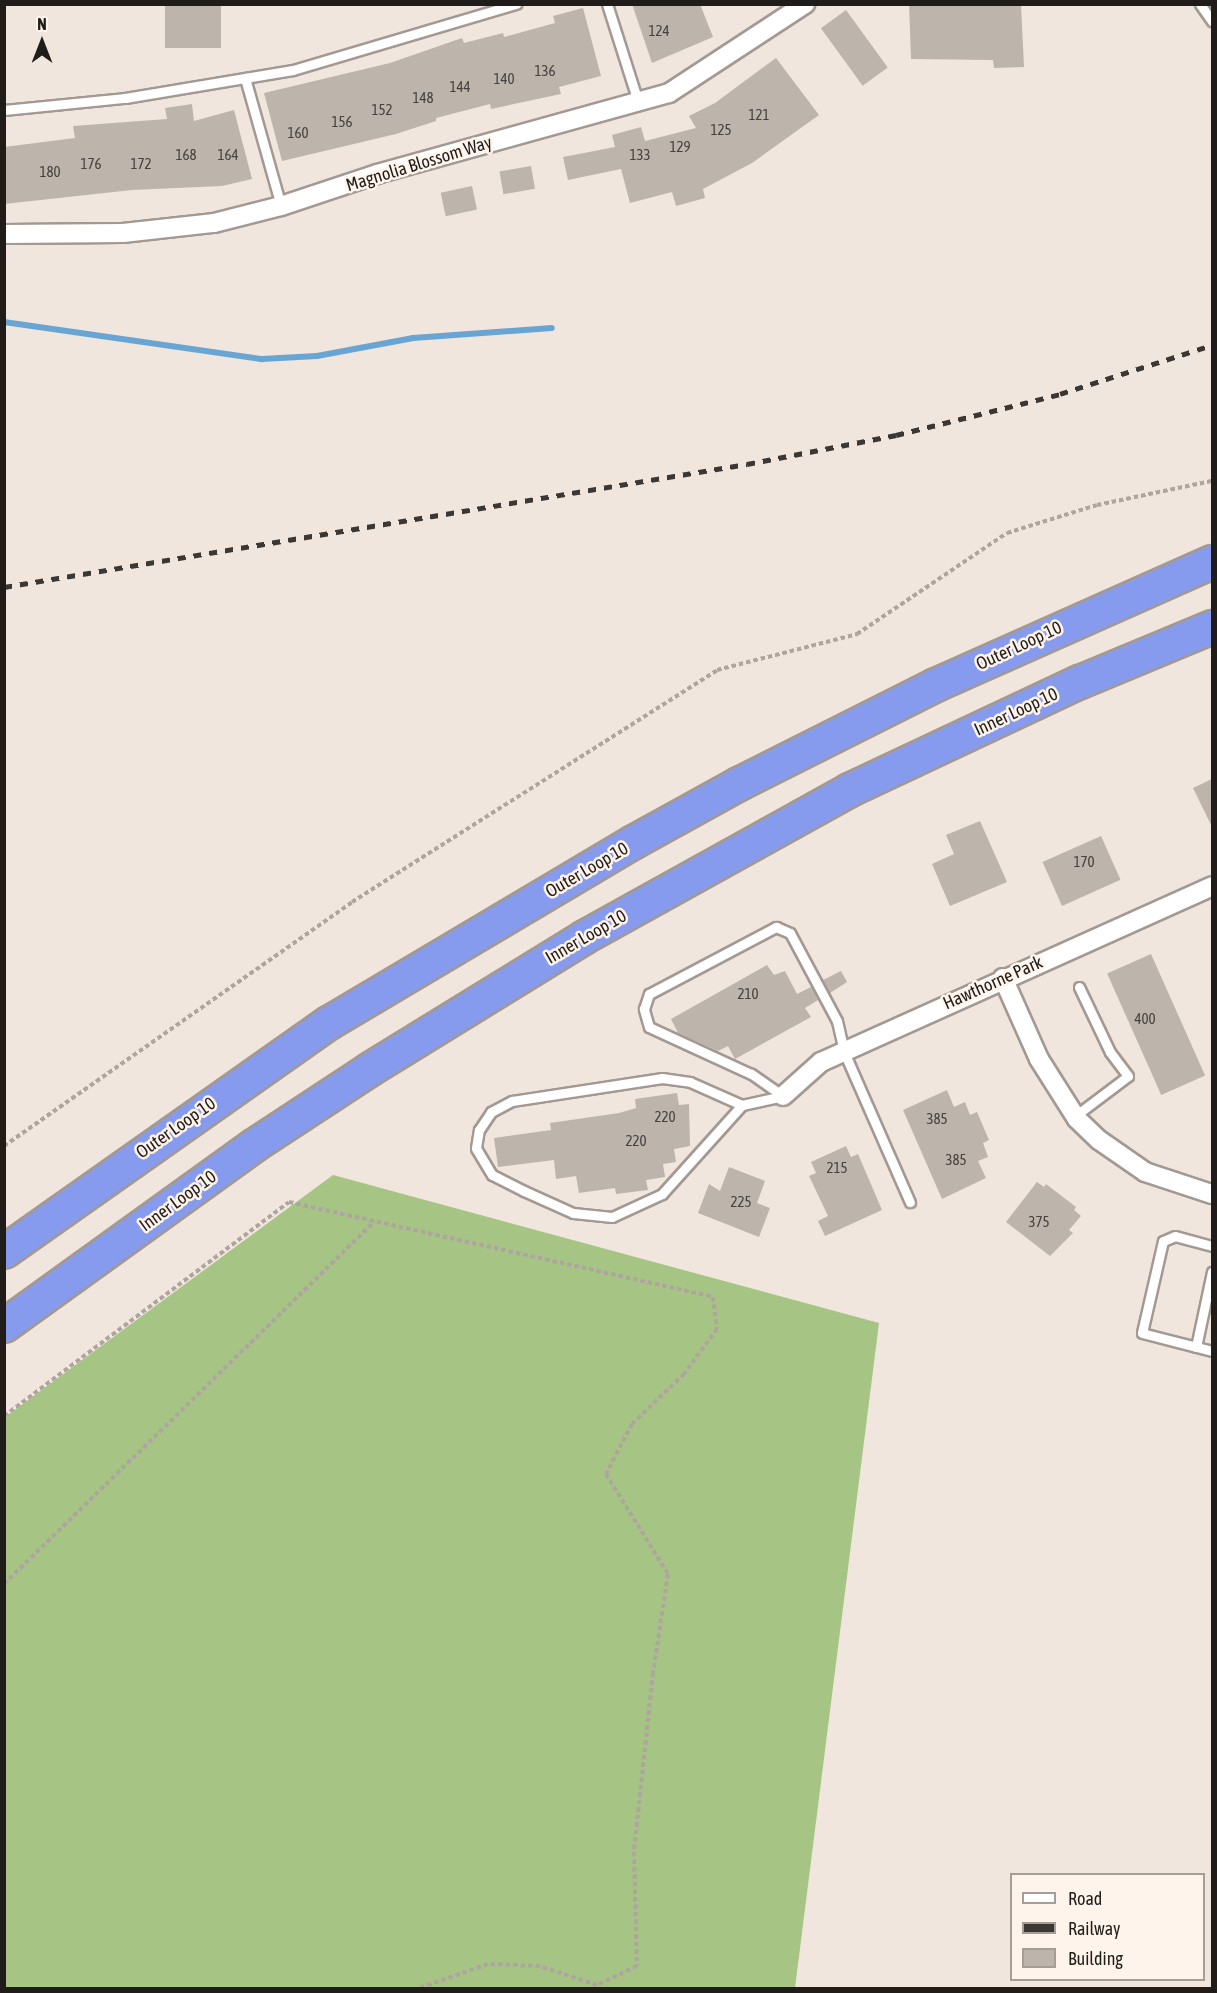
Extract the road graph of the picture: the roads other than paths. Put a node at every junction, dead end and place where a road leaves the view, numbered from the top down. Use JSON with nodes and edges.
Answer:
{"nodes":[{"id":1,"x":516,"y":4,"type":"edge"},
{"id":2,"x":607,"y":4,"type":"edge"},
{"id":3,"x":805,"y":4,"type":"edge"},
{"id":4,"x":1200,"y":4,"type":"edge"},
{"id":5,"x":1212,"y":21,"type":"edge"},
{"id":6,"x":245,"y":78,"type":"junction"},
{"id":7,"x":638,"y":103,"type":"junction"},
{"id":8,"x":4,"y":110,"type":"edge"},
{"id":9,"x":281,"y":206,"type":"junction"},
{"id":10,"x":4,"y":234,"type":"edge"},
{"id":11,"x":1212,"y":562,"type":"edge"},
{"id":12,"x":1212,"y":627,"type":"edge"},
{"id":13,"x":1212,"y":886,"type":"edge"},
{"id":14,"x":1003,"y":978,"type":"junction"},
{"id":15,"x":1079,"y":987,"type":"dead end"},
{"id":16,"x":844,"y":1052,"type":"junction"},
{"id":17,"x":783,"y":1096,"type":"junction"},
{"id":18,"x":742,"y":1105,"type":"junction"},
{"id":19,"x":1075,"y":1116,"type":"junction"},
{"id":20,"x":1212,"y":1194,"type":"edge"},
{"id":21,"x":910,"y":1202,"type":"dead end"},
{"id":22,"x":1212,"y":1246,"type":"edge"},
{"id":23,"x":4,"y":1252,"type":"edge"},
{"id":24,"x":1212,"y":1272,"type":"edge"},
{"id":25,"x":4,"y":1326,"type":"edge"},
{"id":26,"x":1196,"y":1347,"type":"junction"},
{"id":27,"x":1212,"y":1351,"type":"edge"}],
"edges":[{"from":1,"to":6,"type":"lane"},
{"from":2,"to":7,"type":"lane"},
{"from":3,"to":7,"type":"street","name":"Magnolia Blossom Way"},
{"from":4,"to":5,"type":"lane"},
{"from":6,"to":8,"type":"lane"},
{"from":6,"to":9,"type":"lane"},
{"from":7,"to":9,"type":"street","name":"Magnolia Blossom Way"},
{"from":9,"to":10,"type":"street","name":"Magnolia Blossom Way"},
{"from":11,"to":23,"type":"highway","name":"Outer Loop 10"},
{"from":12,"to":25,"type":"highway","name":"Inner Loop 10"},
{"from":13,"to":14,"type":"street","name":"Hawthorne Park"},
{"from":14,"to":16,"type":"street","name":"Hawthorne Park"},
{"from":14,"to":19,"type":"street"},
{"from":15,"to":19,"type":"lane"},
{"from":16,"to":17,"type":"street","name":"Hawthorne Park"},
{"from":16,"to":17,"type":"lane"},
{"from":16,"to":21,"type":"lane"},
{"from":17,"to":18,"type":"lane"},
{"from":18,"to":18,"type":"lane"},
{"from":19,"to":20,"type":"street"},
{"from":22,"to":26,"type":"lane"},
{"from":24,"to":26,"type":"lane"},
{"from":26,"to":27,"type":"lane"}]}
